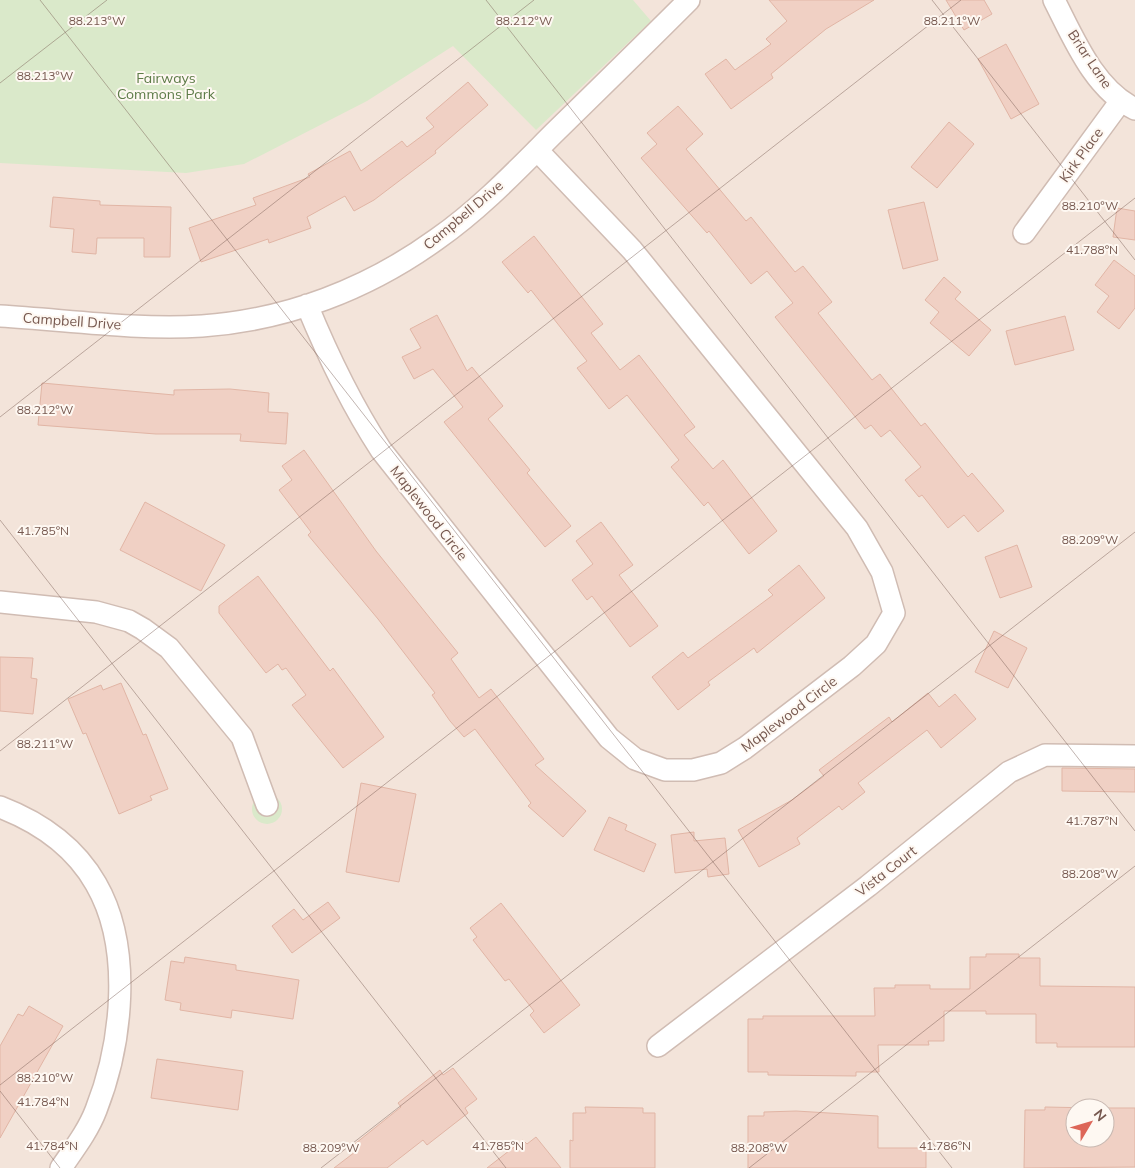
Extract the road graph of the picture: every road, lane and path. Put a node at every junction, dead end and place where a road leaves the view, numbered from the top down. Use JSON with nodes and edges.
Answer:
{"nodes":[{"id":1,"x":689,"y":0,"type":"edge"},
{"id":2,"x":1054,"y":0,"type":"edge"},
{"id":3,"x":1128,"y":106,"type":"edge"},
{"id":4,"x":537,"y":150,"type":"junction"},
{"id":5,"x":1024,"y":233,"type":"dead end"},
{"id":6,"x":307,"y":305,"type":"junction"},
{"id":7,"x":0,"y":316,"type":"edge"},
{"id":8,"x":0,"y":602,"type":"edge"},
{"id":9,"x":1135,"y":756,"type":"edge"},
{"id":10,"x":267,"y":806,"type":"dead end"},
{"id":11,"x":0,"y":807,"type":"edge"},
{"id":12,"x":658,"y":1046,"type":"dead end"},
{"id":13,"x":60,"y":1168,"type":"edge"}],
"edges":[{"from":1,"to":4,"type":"street","name":"Campbell Drive"},
{"from":2,"to":3,"type":"street","name":"Briar Lane"},
{"from":3,"to":5,"type":"street","name":"Kirk Place"},
{"from":4,"to":6,"type":"street","name":"Campbell Drive"},
{"from":4,"to":6,"type":"street","name":"Maplewood Circle"},
{"from":6,"to":7,"type":"street","name":"Campbell Drive"},
{"from":8,"to":10,"type":"street"},
{"from":9,"to":12,"type":"street","name":"Vista Court"},
{"from":11,"to":13,"type":"street"}]}
